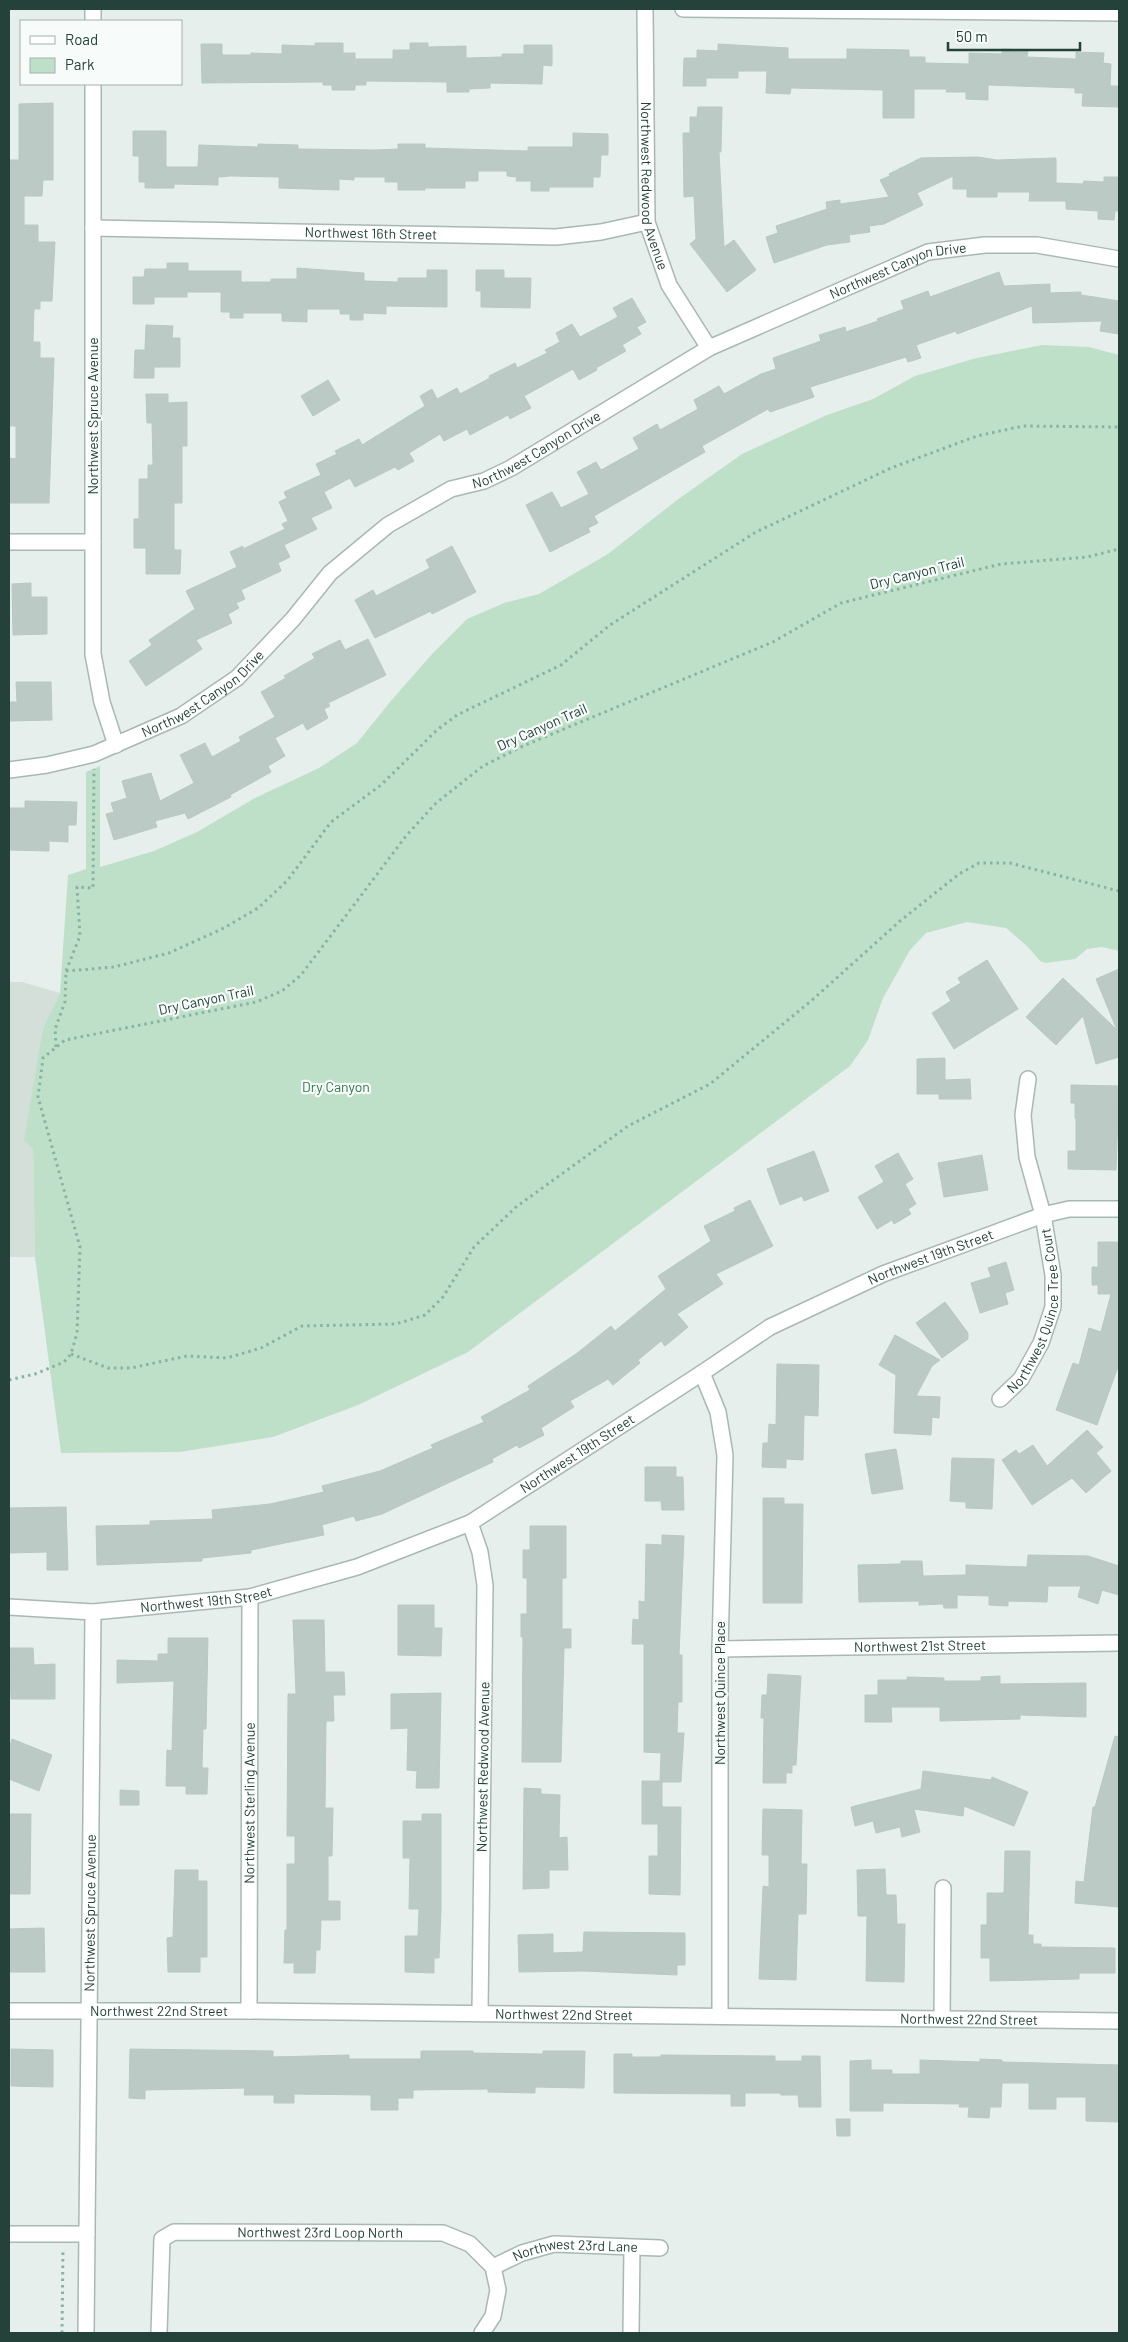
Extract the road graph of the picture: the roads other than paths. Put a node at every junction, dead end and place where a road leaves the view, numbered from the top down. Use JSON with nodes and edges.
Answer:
{"nodes":[{"id":1,"x":645,"y":9,"type":"edge"},
{"id":2,"x":683,"y":9,"type":"edge"},
{"id":3,"x":1119,"y":13,"type":"edge"},
{"id":4,"x":93,"y":85,"type":"edge"},
{"id":5,"x":647,"y":222,"type":"junction"},
{"id":6,"x":93,"y":228,"type":"junction"},
{"id":7,"x":1119,"y":258,"type":"edge"},
{"id":8,"x":710,"y":348,"type":"junction"},
{"id":9,"x":9,"y":542,"type":"edge"},
{"id":10,"x":93,"y":542,"type":"junction"},
{"id":11,"x":116,"y":745,"type":"junction"},
{"id":12,"x":9,"y":770,"type":"edge"},
{"id":13,"x":1028,"y":1079,"type":"dead end"},
{"id":14,"x":1119,"y":1209,"type":"edge"},
{"id":15,"x":1043,"y":1215,"type":"junction"},
{"id":16,"x":702,"y":1374,"type":"junction"},
{"id":17,"x":1000,"y":1400,"type":"dead end"},
{"id":18,"x":470,"y":1523,"type":"junction"},
{"id":19,"x":250,"y":1597,"type":"junction"},
{"id":20,"x":9,"y":1607,"type":"edge"},
{"id":21,"x":93,"y":1612,"type":"junction"},
{"id":22,"x":1119,"y":1643,"type":"edge"},
{"id":23,"x":720,"y":1649,"type":"junction"},
{"id":24,"x":943,"y":1888,"type":"dead end"},
{"id":25,"x":89,"y":2010,"type":"junction"},
{"id":26,"x":9,"y":2011,"type":"edge"},
{"id":27,"x":248,"y":2011,"type":"junction"},
{"id":28,"x":480,"y":2013,"type":"junction"},
{"id":29,"x":720,"y":2016,"type":"junction"},
{"id":30,"x":942,"y":2018,"type":"junction"},
{"id":31,"x":1119,"y":2021,"type":"edge"},
{"id":32,"x":9,"y":2234,"type":"edge"},
{"id":33,"x":87,"y":2234,"type":"junction"},
{"id":34,"x":632,"y":2248,"type":"junction"},
{"id":35,"x":660,"y":2248,"type":"dead end"},
{"id":36,"x":492,"y":2267,"type":"junction"},
{"id":37,"x":86,"y":2333,"type":"edge"},
{"id":38,"x":159,"y":2333,"type":"edge"},
{"id":39,"x":482,"y":2333,"type":"edge"},
{"id":40,"x":631,"y":2333,"type":"edge"}],
"edges":[{"from":1,"to":5,"type":"street","name":"Northwest Redwood Avenue"},
{"from":2,"to":3,"type":"street"},
{"from":4,"to":6,"type":"street","name":"Northwest Spruce Avenue"},
{"from":5,"to":6,"type":"street","name":"Northwest 16th Street"},
{"from":5,"to":8,"type":"street","name":"Northwest Redwood Avenue"},
{"from":6,"to":10,"type":"street","name":"Northwest Spruce Avenue"},
{"from":7,"to":8,"type":"street","name":"Northwest Canyon Drive"},
{"from":8,"to":11,"type":"street","name":"Northwest Canyon Drive"},
{"from":9,"to":10,"type":"street"},
{"from":10,"to":11,"type":"street","name":"Northwest Spruce Avenue"},
{"from":11,"to":12,"type":"street","name":"Northwest Canyon Drive"},
{"from":13,"to":15,"type":"street","name":"Northwest Quince Tree Court"},
{"from":14,"to":15,"type":"street","name":"Northwest 19th Street"},
{"from":15,"to":16,"type":"street","name":"Northwest 19th Street"},
{"from":15,"to":17,"type":"street","name":"Northwest Quince Tree Court"},
{"from":16,"to":18,"type":"street","name":"Northwest 19th Street"},
{"from":16,"to":23,"type":"street","name":"Northwest Quince Place"},
{"from":18,"to":19,"type":"street","name":"Northwest 19th Street"},
{"from":18,"to":28,"type":"street","name":"Northwest Redwood Avenue"},
{"from":19,"to":21,"type":"street","name":"Northwest 19th Street"},
{"from":19,"to":27,"type":"street","name":"Northwest Sterling Avenue"},
{"from":20,"to":21,"type":"street","name":"Northwest 19th Street"},
{"from":21,"to":25,"type":"street","name":"Northwest Spruce Avenue"},
{"from":22,"to":23,"type":"street","name":"Northwest 21st Street"},
{"from":23,"to":29,"type":"street","name":"Northwest Quince Place"},
{"from":24,"to":30,"type":"street"},
{"from":25,"to":26,"type":"street","name":"Northwest 22nd Street"},
{"from":25,"to":27,"type":"street","name":"Northwest 22nd Street"},
{"from":25,"to":33,"type":"street","name":"Northwest Spruce Avenue"},
{"from":27,"to":28,"type":"street","name":"Northwest 22nd Street"},
{"from":28,"to":29,"type":"street","name":"Northwest 22nd Street"},
{"from":29,"to":30,"type":"street","name":"Northwest 22nd Street"},
{"from":30,"to":31,"type":"street","name":"Northwest 22nd Street"},
{"from":32,"to":33,"type":"street"},
{"from":33,"to":37,"type":"street","name":"Northwest Spruce Avenue"},
{"from":34,"to":35,"type":"street","name":"Northwest 23rd Lane"},
{"from":34,"to":36,"type":"street","name":"Northwest 23rd Lane"},
{"from":34,"to":40,"type":"street"},
{"from":36,"to":38,"type":"street","name":"Northwest 23rd Loop North"},
{"from":36,"to":39,"type":"street"}]}
